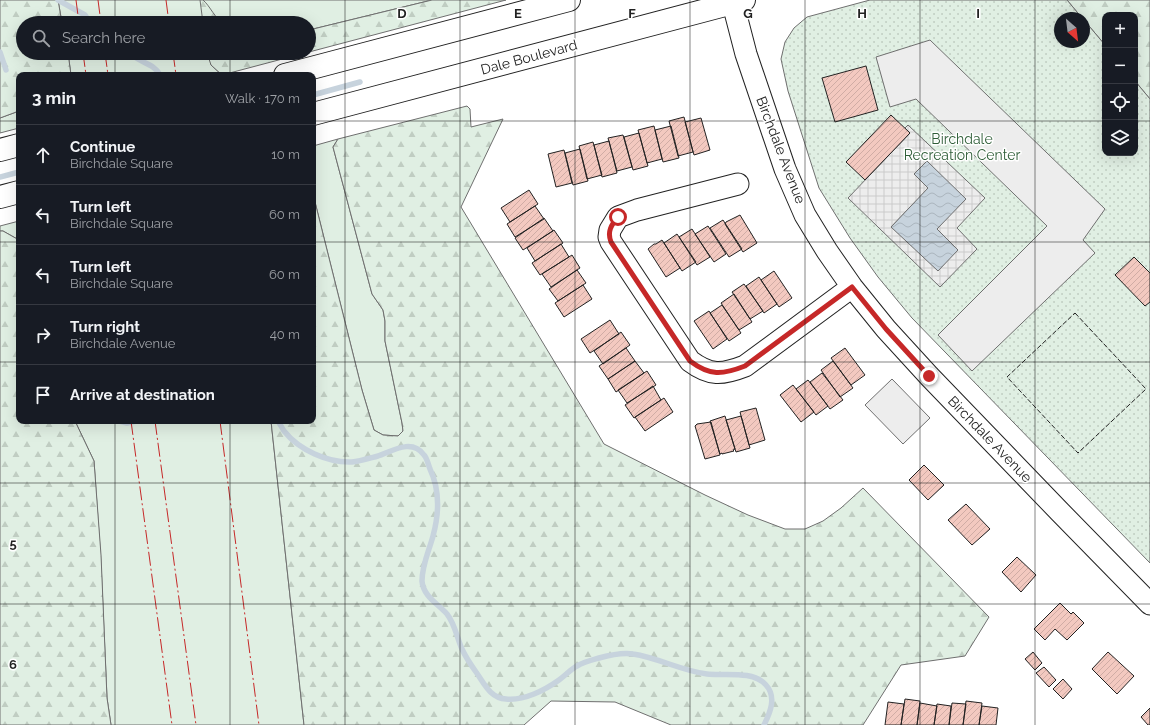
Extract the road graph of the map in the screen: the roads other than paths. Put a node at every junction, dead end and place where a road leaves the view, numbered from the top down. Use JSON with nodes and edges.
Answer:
{"nodes":[{"id":1,"x":569,"y":0,"type":"edge"},
{"id":2,"x":737,"y":1,"type":"edge"},
{"id":3,"x":296,"y":72,"type":"edge"},
{"id":4,"x":316,"y":113,"type":"edge"},
{"id":5,"x":16,"y":146,"type":"edge"},
{"id":6,"x":0,"y":150,"type":"edge"},
{"id":7,"x":738,"y":184,"type":"dead end"},
{"id":8,"x":16,"y":193,"type":"edge"},
{"id":9,"x":0,"y":197,"type":"edge"},
{"id":10,"x":852,"y":287,"type":"junction"},
{"id":11,"x":1150,"y":604,"type":"edge"}],
"edges":[{"from":1,"to":3,"type":"main road"},
{"from":2,"to":4,"type":"main road","name":"Dale Boulevard"},
{"from":2,"to":10,"type":"street","name":"Birchdale Avenue"},
{"from":5,"to":6,"type":"main road"},
{"from":7,"to":10,"type":"street"},
{"from":8,"to":9,"type":"main road"},
{"from":10,"to":11,"type":"street","name":"Birchdale Avenue"}]}
